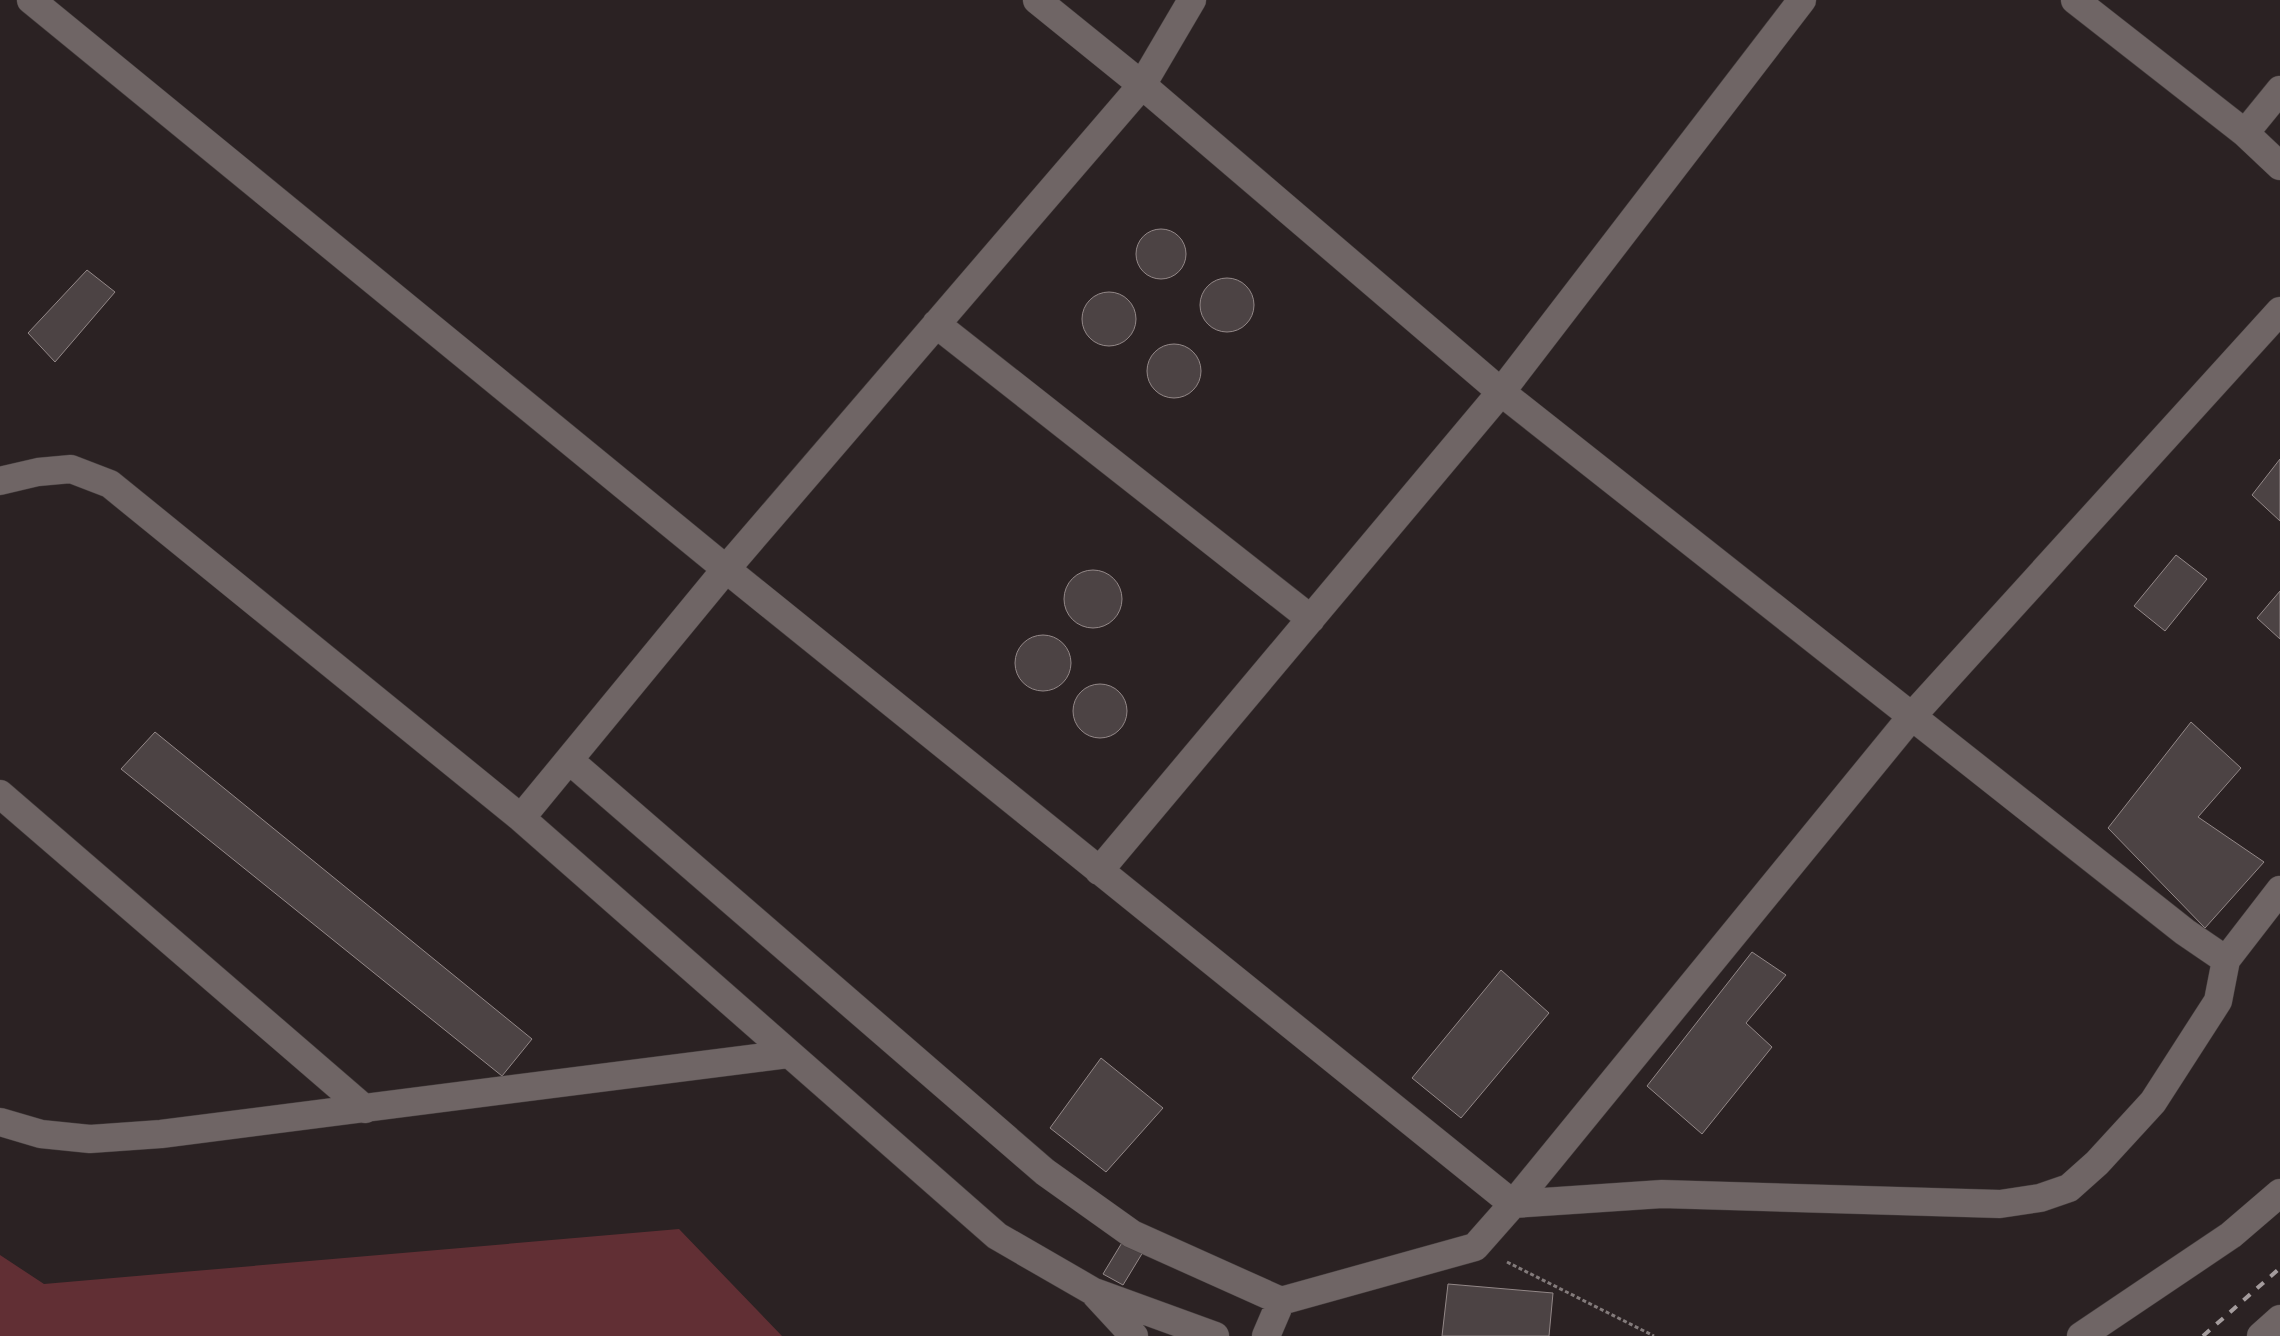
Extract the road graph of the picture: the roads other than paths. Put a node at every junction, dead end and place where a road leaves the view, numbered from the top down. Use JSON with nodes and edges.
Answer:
{"nodes":[{"id":1,"x":31,"y":0,"type":"edge"},
{"id":2,"x":1038,"y":0,"type":"edge"},
{"id":3,"x":1192,"y":0,"type":"edge"},
{"id":4,"x":1802,"y":0,"type":"edge"},
{"id":5,"x":2075,"y":0,"type":"edge"},
{"id":6,"x":1142,"y":85,"type":"junction"},
{"id":7,"x":2280,"y":90,"type":"edge"},
{"id":8,"x":2245,"y":133,"type":"junction"},
{"id":9,"x":2280,"y":166,"type":"edge"},
{"id":10,"x":2280,"y":311,"type":"edge"},
{"id":11,"x":936,"y":324,"type":"junction"},
{"id":12,"x":1501,"y":392,"type":"junction"},
{"id":13,"x":0,"y":481,"type":"edge"},
{"id":14,"x":726,"y":570,"type":"junction"},
{"id":15,"x":1310,"y":619,"type":"junction"},
{"id":16,"x":1912,"y":716,"type":"junction"},
{"id":17,"x":569,"y":760,"type":"junction"},
{"id":18,"x":0,"y":794,"type":"edge"},
{"id":19,"x":521,"y":818,"type":"junction"},
{"id":20,"x":1099,"y":871,"type":"junction"},
{"id":21,"x":2280,"y":890,"type":"edge"},
{"id":22,"x":2226,"y":960,"type":"junction"},
{"id":23,"x":788,"y":1054,"type":"junction"},
{"id":24,"x":365,"y":1109,"type":"junction"},
{"id":25,"x":0,"y":1122,"type":"edge"},
{"id":26,"x":2280,"y":1193,"type":"edge"},
{"id":27,"x":1513,"y":1204,"type":"junction"},
{"id":28,"x":1094,"y":1292,"type":"junction"},
{"id":29,"x":1281,"y":1301,"type":"junction"},
{"id":30,"x":2280,"y":1320,"type":"edge"},
{"id":31,"x":1134,"y":1336,"type":"edge"},
{"id":32,"x":1215,"y":1336,"type":"edge"},
{"id":33,"x":1266,"y":1336,"type":"edge"},
{"id":34,"x":2081,"y":1336,"type":"edge"},
{"id":35,"x":2261,"y":1336,"type":"edge"}],
"edges":[{"from":1,"to":14,"type":"street"},
{"from":2,"to":6,"type":"street"},
{"from":3,"to":6,"type":"street"},
{"from":4,"to":12,"type":"street"},
{"from":5,"to":8,"type":"street"},
{"from":6,"to":11,"type":"street"},
{"from":6,"to":12,"type":"street"},
{"from":7,"to":8,"type":"street"},
{"from":8,"to":9,"type":"street"},
{"from":10,"to":16,"type":"street"},
{"from":11,"to":14,"type":"street"},
{"from":11,"to":15,"type":"street"},
{"from":12,"to":15,"type":"street"},
{"from":12,"to":16,"type":"street"},
{"from":13,"to":19,"type":"street"},
{"from":14,"to":17,"type":"street"},
{"from":14,"to":20,"type":"street"},
{"from":15,"to":20,"type":"street"},
{"from":16,"to":22,"type":"street"},
{"from":16,"to":27,"type":"street"},
{"from":17,"to":19,"type":"street"},
{"from":17,"to":29,"type":"street"},
{"from":18,"to":24,"type":"street"},
{"from":19,"to":23,"type":"street"},
{"from":20,"to":27,"type":"street"},
{"from":21,"to":22,"type":"street"},
{"from":22,"to":27,"type":"street"},
{"from":23,"to":24,"type":"street"},
{"from":23,"to":28,"type":"street"},
{"from":24,"to":25,"type":"street"},
{"from":26,"to":34,"type":"street"},
{"from":27,"to":29,"type":"street"},
{"from":28,"to":31,"type":"street"},
{"from":28,"to":32,"type":"street"},
{"from":29,"to":33,"type":"street"},
{"from":30,"to":35,"type":"street"}]}
